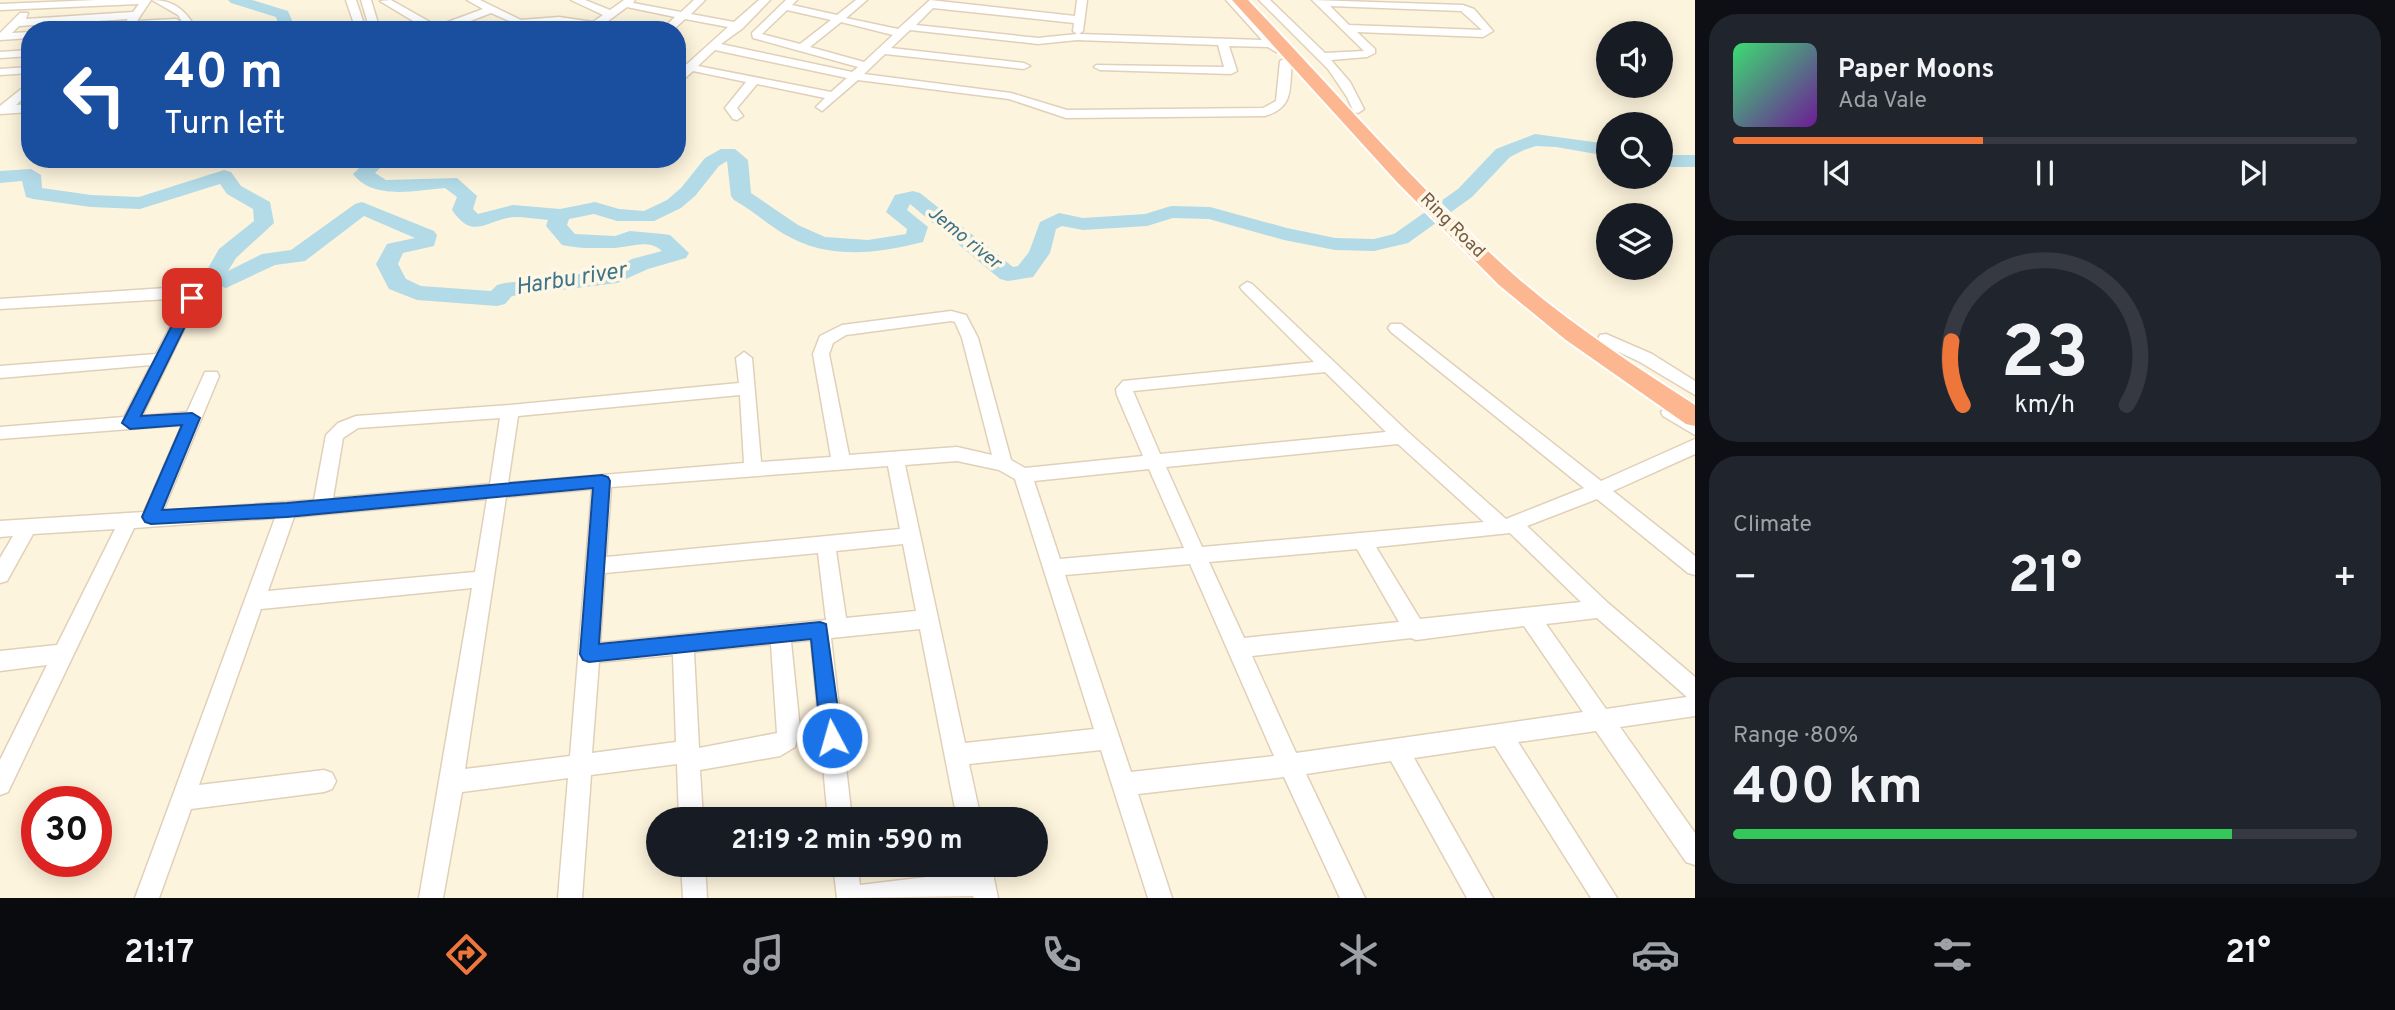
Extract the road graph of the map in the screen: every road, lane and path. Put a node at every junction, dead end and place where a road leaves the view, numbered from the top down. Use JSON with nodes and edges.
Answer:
{"nodes":[{"id":1,"x":148,"y":0,"type":"edge"},
{"id":2,"x":157,"y":0,"type":"edge"},
{"id":3,"x":351,"y":0,"type":"edge"},
{"id":4,"x":366,"y":0,"type":"edge"},
{"id":5,"x":386,"y":0,"type":"edge"},
{"id":6,"x":472,"y":0,"type":"edge"},
{"id":7,"x":576,"y":0,"type":"edge"},
{"id":8,"x":700,"y":0,"type":"edge"},
{"id":9,"x":765,"y":0,"type":"edge"},
{"id":10,"x":1082,"y":0,"type":"edge"},
{"id":11,"x":1231,"y":0,"type":"edge"},
{"id":12,"x":1240,"y":0,"type":"edge"},
{"id":13,"x":1252,"y":0,"type":"edge"},
{"id":14,"x":1264,"y":0,"type":"edge"},
{"id":15,"x":110,"y":1,"type":"edge"},
{"id":16,"x":1319,"y":1,"type":"edge"},
{"id":17,"x":628,"y":2,"type":"edge"},
{"id":18,"x":858,"y":2,"type":"edge"},
{"id":19,"x":934,"y":2,"type":"edge"},
{"id":20,"x":790,"y":4,"type":"edge"},
{"id":21,"x":34,"y":5,"type":"junction"},
{"id":22,"x":0,"y":7,"type":"edge"},
{"id":23,"x":491,"y":9,"type":"junction"},
{"id":24,"x":753,"y":12,"type":"junction"},
{"id":25,"x":610,"y":14,"type":"junction"},
{"id":26,"x":137,"y":15,"type":"junction"},
{"id":27,"x":683,"y":15,"type":"junction"},
{"id":28,"x":777,"y":16,"type":"junction"},
{"id":29,"x":94,"y":18,"type":"junction"},
{"id":30,"x":838,"y":19,"type":"junction"},
{"id":31,"x":50,"y":20,"type":"joint"},
{"id":32,"x":1079,"y":20,"type":"junction"},
{"id":33,"x":39,"y":21,"type":"edge"},
{"id":34,"x":91,"y":21,"type":"edge"},
{"id":35,"x":132,"y":21,"type":"edge"},
{"id":36,"x":176,"y":21,"type":"edge"},
{"id":37,"x":358,"y":21,"type":"edge"},
{"id":38,"x":372,"y":21,"type":"edge"},
{"id":39,"x":421,"y":21,"type":"edge"},
{"id":40,"x":460,"y":21,"type":"edge"},
{"id":41,"x":508,"y":21,"type":"edge"},
{"id":42,"x":601,"y":21,"type":"edge"},
{"id":43,"x":676,"y":21,"type":"edge"},
{"id":44,"x":16,"y":23,"type":"junction"},
{"id":45,"x":21,"y":23,"type":"edge"},
{"id":46,"x":739,"y":26,"type":"junction"},
{"id":47,"x":1348,"y":29,"type":"junction"},
{"id":48,"x":904,"y":30,"type":"junction"},
{"id":49,"x":21,"y":36,"type":"edge"},
{"id":50,"x":1,"y":37,"type":"edge"},
{"id":51,"x":1077,"y":37,"type":"junction"},
{"id":52,"x":1223,"y":43,"type":"junction"},
{"id":53,"x":1272,"y":44,"type":"junction"},
{"id":54,"x":713,"y":46,"type":"junction"},
{"id":55,"x":801,"y":49,"type":"junction"},
{"id":56,"x":882,"y":50,"type":"junction"},
{"id":57,"x":21,"y":53,"type":"edge"},
{"id":58,"x":0,"y":55,"type":"edge"},
{"id":59,"x":1321,"y":57,"type":"junction"},
{"id":60,"x":1286,"y":61,"type":"junction"},
{"id":61,"x":866,"y":66,"type":"junction"},
{"id":62,"x":1024,"y":66,"type":"dead end"},
{"id":63,"x":1100,"y":66,"type":"dead end"},
{"id":64,"x":686,"y":67,"type":"edge"},
{"id":65,"x":690,"y":68,"type":"junction"},
{"id":66,"x":21,"y":71,"type":"edge"},
{"id":67,"x":0,"y":72,"type":"edge"},
{"id":68,"x":686,"y":72,"type":"edge"},
{"id":69,"x":854,"y":76,"type":"junction"},
{"id":70,"x":754,"y":80,"type":"junction"},
{"id":71,"x":21,"y":93,"type":"edge"},
{"id":72,"x":834,"y":96,"type":"junction"},
{"id":73,"x":822,"y":107,"type":"dead end"},
{"id":74,"x":1349,"y":108,"type":"junction"},
{"id":75,"x":21,"y":109,"type":"edge"},
{"id":76,"x":3,"y":110,"type":"edge"},
{"id":77,"x":737,"y":116,"type":"dead end"},
{"id":78,"x":1247,"y":287,"type":"dead end"},
{"id":79,"x":0,"y":304,"type":"edge"},
{"id":80,"x":1396,"y":328,"type":"dead end"},
{"id":81,"x":1599,"y":344,"type":"junction"},
{"id":82,"x":744,"y":358,"type":"dead end"},
{"id":83,"x":160,"y":359,"type":"junction"},
{"id":84,"x":1327,"y":366,"type":"junction"},
{"id":85,"x":0,"y":372,"type":"edge"},
{"id":86,"x":211,"y":376,"type":"dead end"},
{"id":87,"x":748,"y":388,"type":"junction"},
{"id":88,"x":1695,"y":388,"type":"edge"},
{"id":89,"x":1695,"y":402,"type":"edge"},
{"id":90,"x":510,"y":411,"type":"junction"},
{"id":91,"x":1695,"y":417,"type":"edge"},
{"id":92,"x":192,"y":418,"type":"junction"},
{"id":93,"x":130,"y":423,"type":"junction"},
{"id":94,"x":1695,"y":429,"type":"edge"},
{"id":95,"x":0,"y":433,"type":"edge"},
{"id":96,"x":1402,"y":437,"type":"junction"},
{"id":97,"x":1695,"y":446,"type":"edge"},
{"id":98,"x":895,"y":459,"type":"junction"},
{"id":99,"x":841,"y":462,"type":"junction"},
{"id":100,"x":1153,"y":462,"type":"junction"},
{"id":101,"x":1003,"y":464,"type":"junction"},
{"id":102,"x":753,"y":469,"type":"junction"},
{"id":103,"x":1023,"y":475,"type":"junction"},
{"id":104,"x":602,"y":481,"type":"junction"},
{"id":105,"x":1599,"y":490,"type":"junction"},
{"id":106,"x":498,"y":491,"type":"junction"},
{"id":107,"x":322,"y":506,"type":"junction"},
{"id":108,"x":287,"y":510,"type":"junction"},
{"id":109,"x":151,"y":517,"type":"junction"},
{"id":110,"x":129,"y":519,"type":"junction"},
{"id":111,"x":1508,"y":526,"type":"junction"},
{"id":112,"x":28,"y":527,"type":"junction"},
{"id":113,"x":0,"y":530,"type":"edge"},
{"id":114,"x":911,"y":536,"type":"junction"},
{"id":115,"x":1363,"y":541,"type":"junction"},
{"id":116,"x":826,"y":544,"type":"junction"},
{"id":117,"x":1196,"y":555,"type":"junction"},
{"id":118,"x":596,"y":566,"type":"junction"},
{"id":119,"x":1695,"y":567,"type":"edge"},
{"id":120,"x":1052,"y":568,"type":"junction"},
{"id":121,"x":0,"y":575,"type":"edge"},
{"id":122,"x":484,"y":579,"type":"junction"},
{"id":123,"x":254,"y":601,"type":"junction"},
{"id":124,"x":1601,"y":609,"type":"junction"},
{"id":125,"x":1529,"y":617,"type":"junction"},
{"id":126,"x":927,"y":619,"type":"junction"},
{"id":127,"x":828,"y":629,"type":"junction"},
{"id":128,"x":1416,"y":631,"type":"junction"},
{"id":129,"x":780,"y":634,"type":"junction"},
{"id":130,"x":683,"y":645,"type":"junction"},
{"id":131,"x":1237,"y":648,"type":"junction"},
{"id":132,"x":61,"y":654,"type":"junction"},
{"id":133,"x":589,"y":654,"type":"junction"},
{"id":134,"x":0,"y":661,"type":"edge"},
{"id":135,"x":1695,"y":690,"type":"edge"},
{"id":136,"x":1695,"y":706,"type":"edge"},
{"id":137,"x":1602,"y":721,"type":"junction"},
{"id":138,"x":1500,"y":734,"type":"junction"},
{"id":139,"x":1109,"y":738,"type":"junction"},
{"id":140,"x":1396,"y":748,"type":"junction"},
{"id":141,"x":955,"y":755,"type":"junction"},
{"id":142,"x":687,"y":757,"type":"junction"},
{"id":143,"x":579,"y":764,"type":"junction"},
{"id":144,"x":1290,"y":765,"type":"junction"},
{"id":145,"x":324,"y":781,"type":"dead end"},
{"id":146,"x":452,"y":782,"type":"junction"},
{"id":147,"x":0,"y":784,"type":"edge"},
{"id":148,"x":1125,"y":784,"type":"junction"},
{"id":149,"x":184,"y":798,"type":"junction"},
{"id":150,"x":690,"y":807,"type":"edge"},
{"id":151,"x":840,"y":807,"type":"edge"},
{"id":152,"x":966,"y":807,"type":"edge"},
{"id":153,"x":1691,"y":843,"type":"edge"},
{"id":154,"x":694,"y":877,"type":"edge"},
{"id":155,"x":847,"y":877,"type":"edge"},
{"id":156,"x":983,"y":881,"type":"edge"},
{"id":157,"x":147,"y":898,"type":"edge"},
{"id":158,"x":431,"y":898,"type":"edge"},
{"id":159,"x":570,"y":898,"type":"edge"},
{"id":160,"x":695,"y":898,"type":"edge"},
{"id":161,"x":849,"y":898,"type":"edge"},
{"id":162,"x":858,"y":898,"type":"edge"},
{"id":163,"x":1160,"y":898,"type":"edge"},
{"id":164,"x":1353,"y":898,"type":"edge"},
{"id":165,"x":1481,"y":898,"type":"edge"},
{"id":166,"x":1605,"y":898,"type":"edge"}],
"edges":[{"from":1,"to":15,"type":"street"},
{"from":1,"to":26,"type":"street"},
{"from":2,"to":36,"type":"street"},
{"from":3,"to":37,"type":"street"},
{"from":4,"to":38,"type":"street"},
{"from":5,"to":39,"type":"street"},
{"from":6,"to":23,"type":"street"},
{"from":7,"to":25,"type":"street"},
{"from":8,"to":27,"type":"street"},
{"from":9,"to":24,"type":"street"},
{"from":10,"to":32,"type":"street"},
{"from":11,"to":53,"type":"street"},
{"from":12,"to":74,"type":"highway","name":"Ring Road"},
{"from":13,"to":74,"type":"highway","name":"Ring Road"},
{"from":14,"to":59,"type":"street"},
{"from":15,"to":21,"type":"street"},
{"from":15,"to":29,"type":"street"},
{"from":16,"to":47,"type":"street"},
{"from":16,"to":47,"type":"street"},
{"from":17,"to":25,"type":"street"},
{"from":17,"to":27,"type":"street"},
{"from":18,"to":30,"type":"street"},
{"from":19,"to":32,"type":"street"},
{"from":19,"to":48,"type":"street"},
{"from":20,"to":28,"type":"street"},
{"from":20,"to":30,"type":"street"},
{"from":21,"to":22,"type":"street"},
{"from":21,"to":44,"type":"street"},
{"from":23,"to":40,"type":"street"},
{"from":23,"to":41,"type":"street"},
{"from":24,"to":28,"type":"street"},
{"from":24,"to":46,"type":"street"},
{"from":25,"to":42,"type":"street"},
{"from":26,"to":29,"type":"street"},
{"from":26,"to":35,"type":"street"},
{"from":27,"to":43,"type":"street"},
{"from":27,"to":46,"type":"street"},
{"from":28,"to":55,"type":"street"},
{"from":29,"to":31,"type":"street"},
{"from":29,"to":34,"type":"street"},
{"from":30,"to":48,"type":"street"},
{"from":30,"to":55,"type":"street"},
{"from":31,"to":33,"type":"street"},
{"from":32,"to":51,"type":"street"},
{"from":44,"to":45,"type":"street"},
{"from":44,"to":50,"type":"street"},
{"from":46,"to":54,"type":"street"},
{"from":47,"to":59,"type":"street"},
{"from":48,"to":51,"type":"street"},
{"from":48,"to":56,"type":"street"},
{"from":49,"to":50,"type":"street"},
{"from":51,"to":52,"type":"street"},
{"from":52,"to":53,"type":"street"},
{"from":52,"to":63,"type":"street"},
{"from":53,"to":60,"type":"street"},
{"from":54,"to":65,"type":"street"},
{"from":54,"to":69,"type":"street"},
{"from":55,"to":61,"type":"street"},
{"from":56,"to":61,"type":"street"},
{"from":56,"to":62,"type":"street"},
{"from":57,"to":58,"type":"street"},
{"from":59,"to":74,"type":"street"},
{"from":60,"to":69,"type":"street"},
{"from":60,"to":74,"type":"street"},
{"from":61,"to":69,"type":"street"},
{"from":64,"to":65,"type":"street"},
{"from":65,"to":68,"type":"street"},
{"from":65,"to":70,"type":"street"},
{"from":66,"to":67,"type":"street"},
{"from":69,"to":72,"type":"street"},
{"from":70,"to":72,"type":"street"},
{"from":70,"to":77,"type":"street"},
{"from":71,"to":76,"type":"street"},
{"from":72,"to":73,"type":"street"},
{"from":74,"to":81,"type":"highway","name":"Ring Road"},
{"from":75,"to":76,"type":"street"},
{"from":78,"to":84,"type":"street"},
{"from":79,"to":83,"type":"street"},
{"from":80,"to":105,"type":"street"},
{"from":81,"to":88,"type":"street"},
{"from":81,"to":89,"type":"highway","name":"Ring Road"},
{"from":81,"to":91,"type":"highway","name":"Ring Road"},
{"from":81,"to":94,"type":"street"},
{"from":82,"to":87,"type":"street"},
{"from":83,"to":85,"type":"street"},
{"from":83,"to":93,"type":"street"},
{"from":84,"to":96,"type":"street"},
{"from":84,"to":100,"type":"street"},
{"from":86,"to":92,"type":"street"},
{"from":87,"to":90,"type":"street"},
{"from":87,"to":102,"type":"street"},
{"from":90,"to":106,"type":"street"},
{"from":90,"to":107,"type":"street"},
{"from":92,"to":93,"type":"street"},
{"from":92,"to":109,"type":"street"},
{"from":93,"to":95,"type":"street"},
{"from":96,"to":100,"type":"street"},
{"from":96,"to":111,"type":"street"},
{"from":97,"to":105,"type":"street"},
{"from":98,"to":99,"type":"street"},
{"from":98,"to":101,"type":"street"},
{"from":98,"to":114,"type":"street"},
{"from":99,"to":101,"type":"street"},
{"from":99,"to":102,"type":"street"},
{"from":100,"to":103,"type":"street"},
{"from":100,"to":117,"type":"street"},
{"from":101,"to":103,"type":"street"},
{"from":102,"to":104,"type":"street"},
{"from":103,"to":120,"type":"street"},
{"from":104,"to":106,"type":"street"},
{"from":104,"to":118,"type":"street"},
{"from":105,"to":111,"type":"street"},
{"from":105,"to":119,"type":"street"},
{"from":106,"to":107,"type":"street"},
{"from":106,"to":122,"type":"street"},
{"from":107,"to":108,"type":"street"},
{"from":108,"to":109,"type":"street"},
{"from":108,"to":123,"type":"street"},
{"from":109,"to":110,"type":"street"},
{"from":110,"to":112,"type":"street"},
{"from":110,"to":132,"type":"street"},
{"from":111,"to":115,"type":"street"},
{"from":111,"to":124,"type":"street"},
{"from":112,"to":113,"type":"street"},
{"from":112,"to":121,"type":"street"},
{"from":114,"to":116,"type":"street"},
{"from":114,"to":126,"type":"street"},
{"from":115,"to":117,"type":"street"},
{"from":115,"to":128,"type":"street"},
{"from":116,"to":118,"type":"street"},
{"from":116,"to":127,"type":"street"},
{"from":117,"to":120,"type":"street"},
{"from":117,"to":131,"type":"street"},
{"from":118,"to":133,"type":"street"},
{"from":120,"to":139,"type":"street"},
{"from":122,"to":123,"type":"street"},
{"from":122,"to":146,"type":"street"},
{"from":123,"to":149,"type":"street"},
{"from":124,"to":125,"type":"street"},
{"from":124,"to":135,"type":"street"},
{"from":125,"to":128,"type":"street"},
{"from":125,"to":137,"type":"street"},
{"from":126,"to":127,"type":"street"},
{"from":126,"to":141,"type":"street"},
{"from":127,"to":129,"type":"street"},
{"from":127,"to":151,"type":"street"},
{"from":128,"to":131,"type":"street"},
{"from":129,"to":130,"type":"street"},
{"from":129,"to":142,"type":"street"},
{"from":130,"to":133,"type":"street"},
{"from":130,"to":142,"type":"street"},
{"from":131,"to":144,"type":"street"},
{"from":132,"to":134,"type":"street"},
{"from":132,"to":147,"type":"street"},
{"from":133,"to":143,"type":"street"},
{"from":136,"to":137,"type":"street"},
{"from":137,"to":138,"type":"street"},
{"from":137,"to":153,"type":"street"},
{"from":138,"to":140,"type":"street"},
{"from":138,"to":166,"type":"street"},
{"from":139,"to":141,"type":"street"},
{"from":139,"to":148,"type":"street"},
{"from":140,"to":144,"type":"street"},
{"from":140,"to":165,"type":"street"},
{"from":141,"to":152,"type":"street"},
{"from":142,"to":143,"type":"street"},
{"from":142,"to":150,"type":"street"},
{"from":143,"to":146,"type":"street"},
{"from":143,"to":159,"type":"street"},
{"from":144,"to":148,"type":"street"},
{"from":144,"to":164,"type":"street"},
{"from":145,"to":149,"type":"street"},
{"from":146,"to":158,"type":"street"},
{"from":148,"to":163,"type":"street"},
{"from":149,"to":157,"type":"street"},
{"from":154,"to":160,"type":"street"},
{"from":155,"to":161,"type":"street"},
{"from":156,"to":162,"type":"street"}]}
